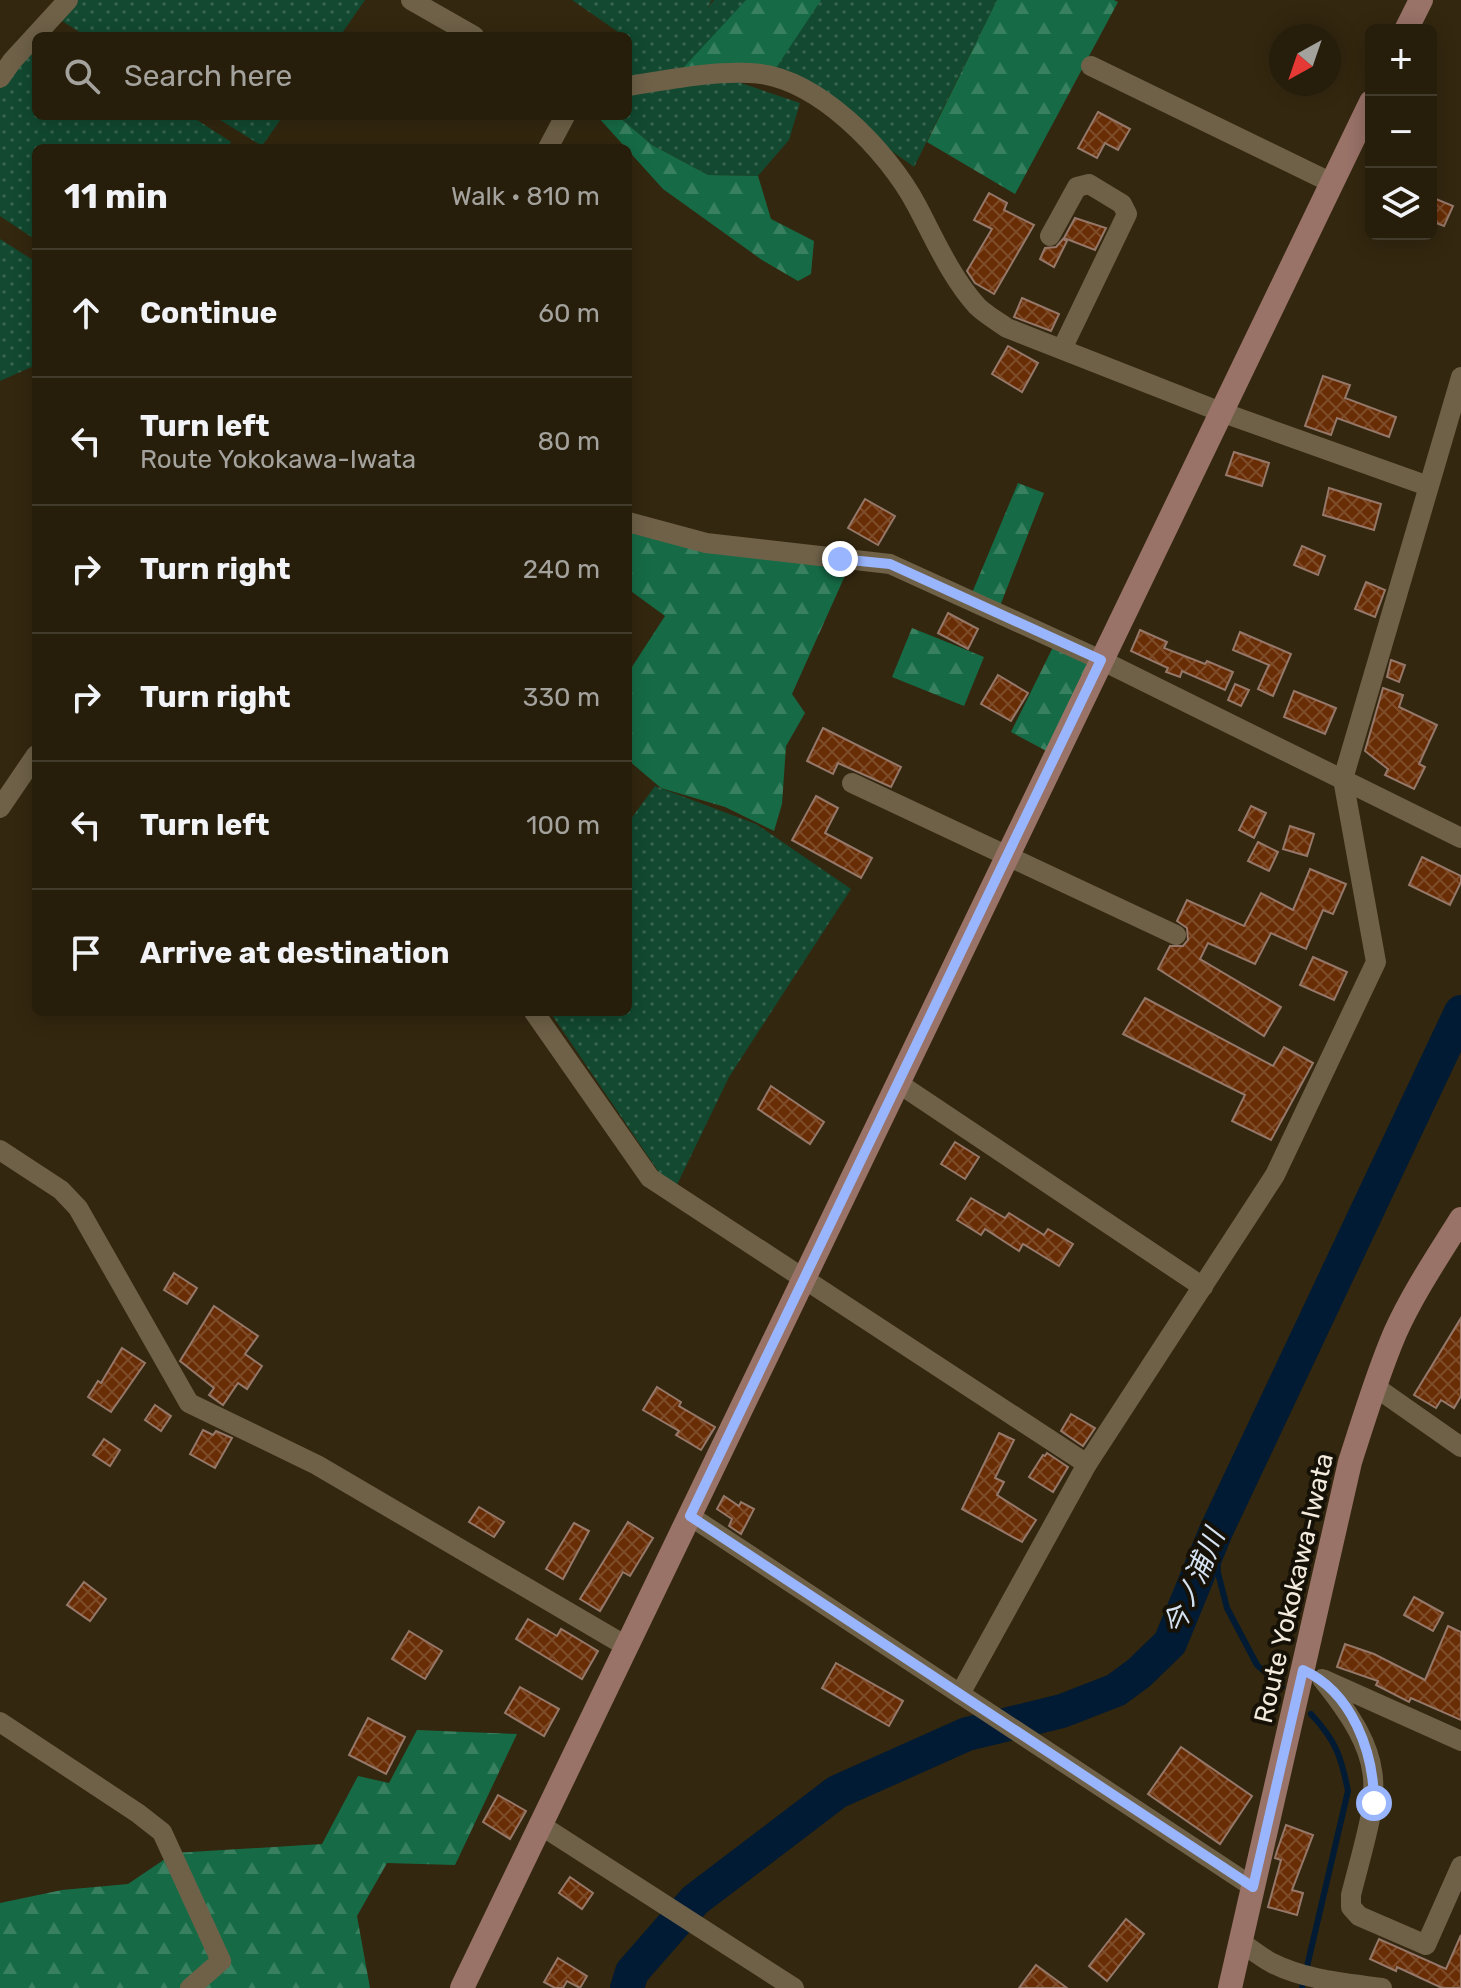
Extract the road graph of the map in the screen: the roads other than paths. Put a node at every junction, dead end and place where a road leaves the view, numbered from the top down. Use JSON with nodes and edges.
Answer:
{"nodes":[{"id":1,"x":68,"y":0,"type":"edge"},
{"id":2,"x":411,"y":0,"type":"edge"},
{"id":3,"x":1421,"y":0,"type":"edge"},
{"id":4,"x":1409,"y":24,"type":"edge"},
{"id":5,"x":39,"y":32,"type":"edge"},
{"id":6,"x":467,"y":32,"type":"edge"},
{"id":7,"x":32,"y":39,"type":"edge"},
{"id":8,"x":1091,"y":66,"type":"dead end"},
{"id":9,"x":0,"y":78,"type":"edge"},
{"id":10,"x":632,"y":85,"type":"edge"},
{"id":11,"x":1365,"y":114,"type":"edge"},
{"id":12,"x":563,"y":120,"type":"edge"},
{"id":13,"x":550,"y":144,"type":"edge"},
{"id":14,"x":1332,"y":183,"type":"junction"},
{"id":15,"x":1050,"y":236,"type":"dead end"},
{"id":16,"x":1062,"y":349,"type":"junction"},
{"id":17,"x":1461,"y":377,"type":"edge"},
{"id":18,"x":1221,"y":412,"type":"junction"},
{"id":19,"x":1428,"y":486,"type":"junction"},
{"id":20,"x":632,"y":523,"type":"edge"},
{"id":21,"x":1101,"y":660,"type":"junction"},
{"id":22,"x":32,"y":761,"type":"edge"},
{"id":23,"x":1343,"y":779,"type":"junction"},
{"id":24,"x":852,"y":783,"type":"dead end"},
{"id":25,"x":0,"y":808,"type":"edge"},
{"id":26,"x":1461,"y":838,"type":"edge"},
{"id":27,"x":1007,"y":856,"type":"junction"},
{"id":28,"x":1176,"y":935,"type":"dead end"},
{"id":29,"x":537,"y":1016,"type":"edge"},
{"id":30,"x":898,"y":1083,"type":"junction"},
{"id":31,"x":0,"y":1150,"type":"edge"},
{"id":32,"x":1461,"y":1219,"type":"edge"},
{"id":33,"x":804,"y":1280,"type":"junction"},
{"id":34,"x":1203,"y":1287,"type":"junction"},
{"id":35,"x":1374,"y":1386,"type":"junction"},
{"id":36,"x":1461,"y":1447,"type":"edge"},
{"id":37,"x":1087,"y":1464,"type":"junction"},
{"id":38,"x":690,"y":1516,"type":"junction"},
{"id":39,"x":626,"y":1646,"type":"junction"},
{"id":40,"x":1313,"y":1674,"type":"junction"},
{"id":41,"x":960,"y":1694,"type":"junction"},
{"id":42,"x":0,"y":1722,"type":"edge"},
{"id":43,"x":1461,"y":1741,"type":"edge"},
{"id":44,"x":539,"y":1824,"type":"junction"},
{"id":45,"x":1461,"y":1866,"type":"edge"},
{"id":46,"x":1253,"y":1887,"type":"junction"},
{"id":47,"x":1241,"y":1942,"type":"junction"},
{"id":48,"x":190,"y":1988,"type":"edge"},
{"id":49,"x":462,"y":1988,"type":"edge"},
{"id":50,"x":794,"y":1988,"type":"edge"},
{"id":51,"x":1230,"y":1988,"type":"edge"},
{"id":52,"x":1382,"y":1988,"type":"edge"}],
"edges":[{"from":1,"to":5,"type":"street"},
{"from":2,"to":6,"type":"street"},
{"from":3,"to":4,"type":"street"},
{"from":7,"to":9,"type":"street"},
{"from":8,"to":14,"type":"street"},
{"from":10,"to":16,"type":"street"},
{"from":11,"to":14,"type":"street"},
{"from":12,"to":13,"type":"street"},
{"from":14,"to":18,"type":"street"},
{"from":15,"to":16,"type":"street"},
{"from":16,"to":18,"type":"street"},
{"from":17,"to":19,"type":"street"},
{"from":18,"to":19,"type":"street"},
{"from":18,"to":21,"type":"street"},
{"from":19,"to":23,"type":"street"},
{"from":20,"to":21,"type":"street"},
{"from":21,"to":23,"type":"street"},
{"from":21,"to":27,"type":"street"},
{"from":22,"to":25,"type":"street"},
{"from":23,"to":26,"type":"street"},
{"from":23,"to":34,"type":"street"},
{"from":24,"to":27,"type":"street"},
{"from":27,"to":28,"type":"street"},
{"from":27,"to":30,"type":"street"},
{"from":29,"to":33,"type":"street"},
{"from":30,"to":33,"type":"street"},
{"from":30,"to":34,"type":"street"},
{"from":31,"to":39,"type":"street"},
{"from":32,"to":35,"type":"street","name":"Route Yokokawa-Iwata"},
{"from":33,"to":37,"type":"street"},
{"from":33,"to":38,"type":"street"},
{"from":34,"to":37,"type":"street"},
{"from":35,"to":36,"type":"street"},
{"from":35,"to":40,"type":"street","name":"Route Yokokawa-Iwata"},
{"from":37,"to":41,"type":"street"},
{"from":38,"to":39,"type":"street"},
{"from":38,"to":41,"type":"street"},
{"from":39,"to":44,"type":"street"},
{"from":40,"to":43,"type":"street"},
{"from":40,"to":45,"type":"street"},
{"from":40,"to":46,"type":"street","name":"Route Yokokawa-Iwata"},
{"from":41,"to":46,"type":"street"},
{"from":42,"to":48,"type":"street"},
{"from":44,"to":49,"type":"street"},
{"from":44,"to":50,"type":"street"},
{"from":46,"to":47,"type":"street","name":"Route Yokokawa-Iwata"},
{"from":47,"to":51,"type":"street","name":"Route Yokokawa-Iwata"},
{"from":47,"to":52,"type":"street"}]}
